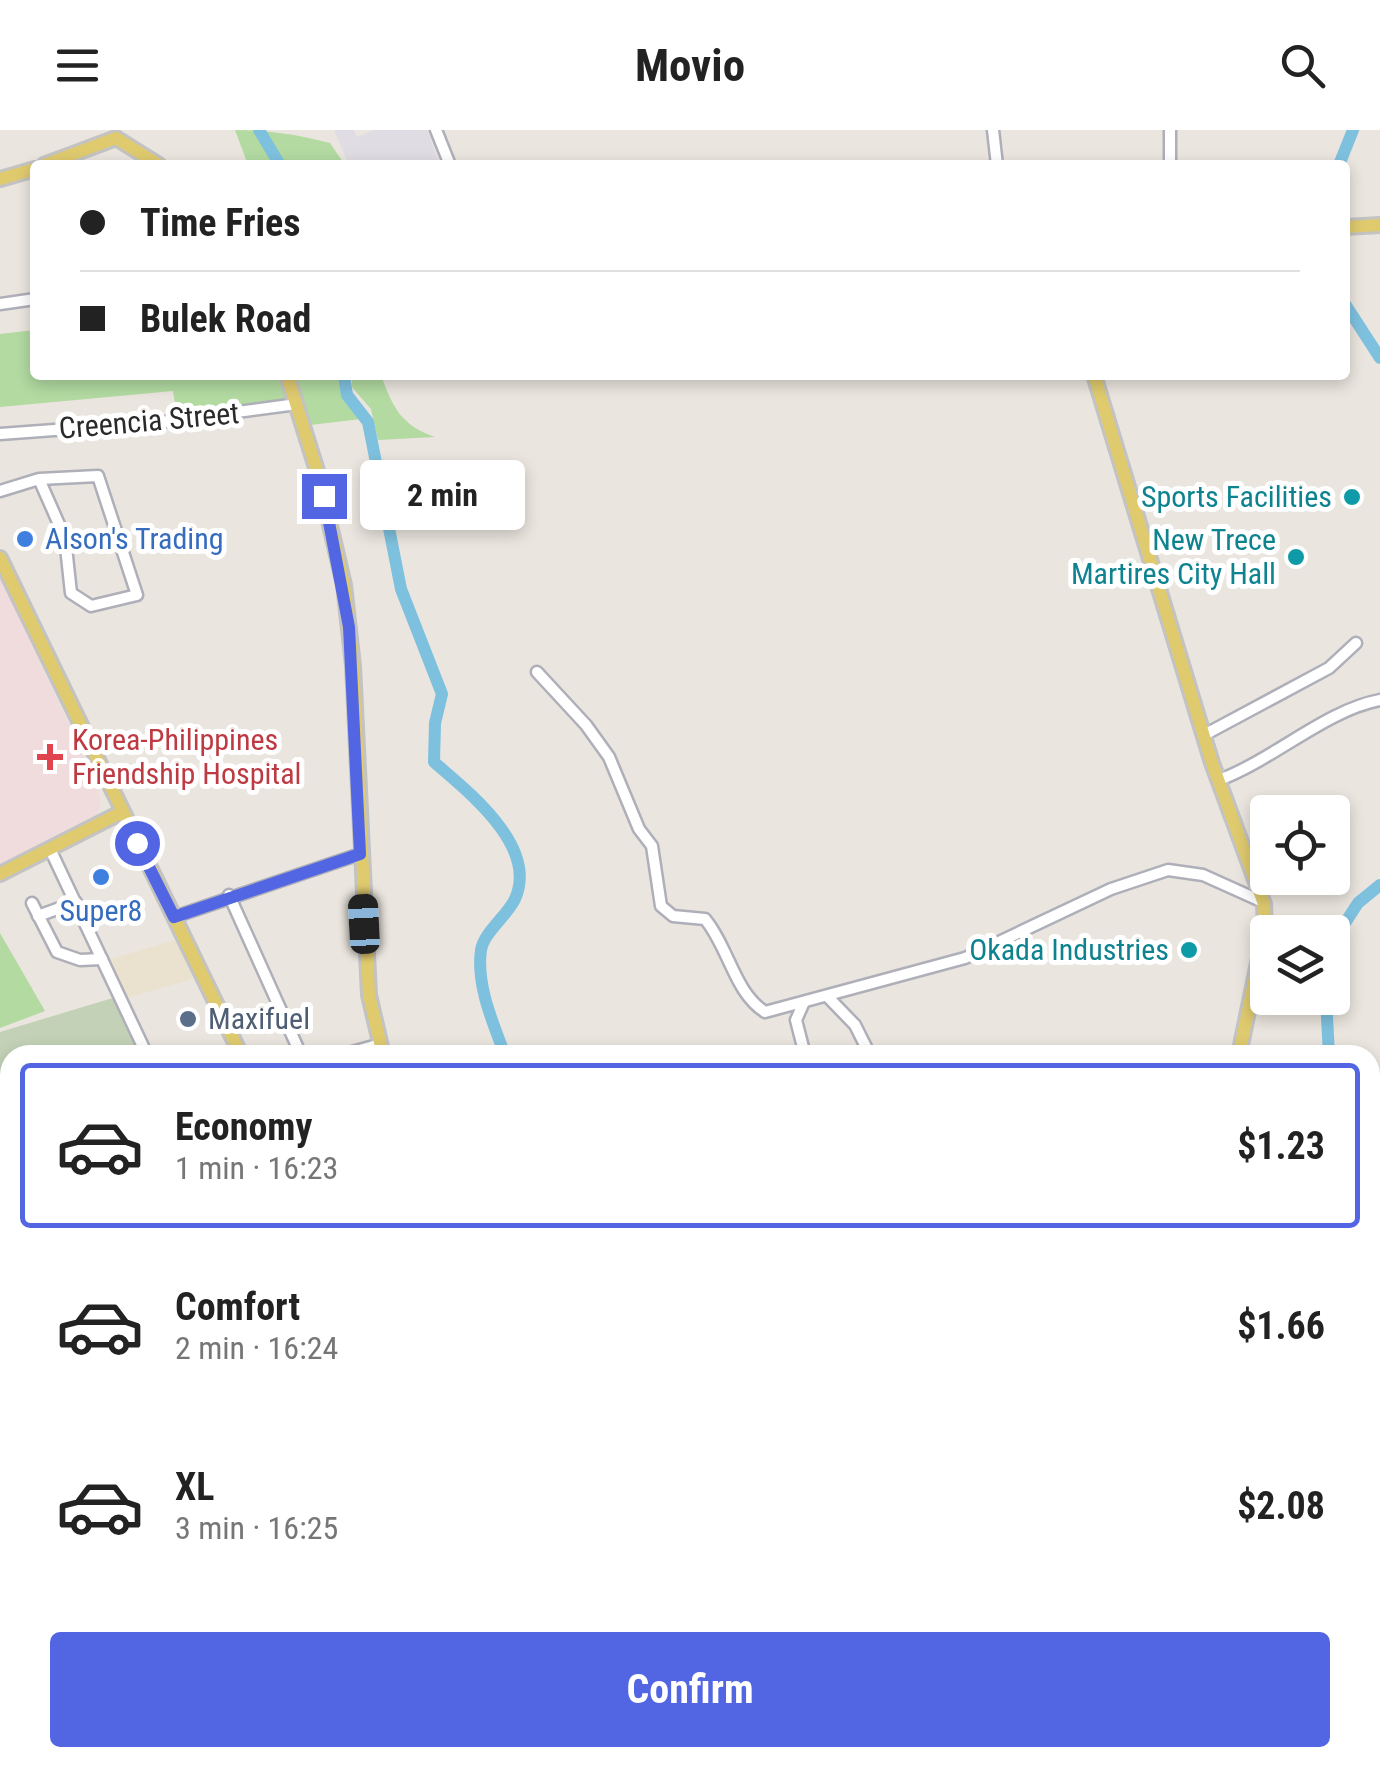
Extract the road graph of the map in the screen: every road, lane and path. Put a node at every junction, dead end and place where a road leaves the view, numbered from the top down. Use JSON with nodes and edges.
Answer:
{"nodes":[{"id":1,"x":125,"y":130,"type":"edge"},
{"id":2,"x":436,"y":130,"type":"edge"},
{"id":3,"x":993,"y":130,"type":"edge"},
{"id":4,"x":1170,"y":130,"type":"edge"},
{"id":5,"x":106,"y":136,"type":"edge"},
{"id":6,"x":55,"y":160,"type":"edge"},
{"id":7,"x":152,"y":160,"type":"edge"},
{"id":8,"x":164,"y":160,"type":"edge"},
{"id":9,"x":448,"y":160,"type":"edge"},
{"id":10,"x":996,"y":160,"type":"edge"},
{"id":11,"x":1170,"y":160,"type":"edge"},
{"id":12,"x":30,"y":171,"type":"edge"},
{"id":13,"x":0,"y":180,"type":"edge"},
{"id":14,"x":30,"y":301,"type":"edge"},
{"id":15,"x":0,"y":304,"type":"edge"},
{"id":16,"x":289,"y":380,"type":"edge"},
{"id":17,"x":1096,"y":380,"type":"edge"},
{"id":18,"x":297,"y":404,"type":"junction"},
{"id":19,"x":0,"y":434,"type":"edge"},
{"id":20,"x":39,"y":479,"type":"junction"},
{"id":21,"x":0,"y":491,"type":"edge"},
{"id":22,"x":0,"y":558,"type":"edge"},
{"id":23,"x":1356,"y":644,"type":"dead end"},
{"id":24,"x":537,"y":672,"type":"dead end"},
{"id":25,"x":1380,"y":700,"type":"edge"},
{"id":26,"x":1204,"y":736,"type":"junction"},
{"id":27,"x":1219,"y":780,"type":"junction"},
{"id":28,"x":122,"y":812,"type":"junction"},
{"id":29,"x":50,"y":849,"type":"junction"},
{"id":30,"x":360,"y":854,"type":"junction"},
{"id":31,"x":0,"y":874,"type":"edge"},
{"id":32,"x":229,"y":895,"type":"junction"},
{"id":33,"x":76,"y":902,"type":"junction"},
{"id":34,"x":1263,"y":902,"type":"junction"},
{"id":35,"x":32,"y":903,"type":"dead end"},
{"id":36,"x":38,"y":916,"type":"junction"},
{"id":37,"x":174,"y":917,"type":"junction"},
{"id":38,"x":102,"y":959,"type":"junction"},
{"id":39,"x":827,"y":996,"type":"junction"},
{"id":40,"x":804,"y":1002,"type":"junction"},
{"id":41,"x":142,"y":1045,"type":"edge"},
{"id":42,"x":237,"y":1045,"type":"edge"},
{"id":43,"x":296,"y":1045,"type":"edge"},
{"id":44,"x":381,"y":1045,"type":"edge"},
{"id":45,"x":803,"y":1045,"type":"edge"},
{"id":46,"x":865,"y":1045,"type":"edge"},
{"id":47,"x":1241,"y":1045,"type":"edge"}],
"edges":[{"from":1,"to":8,"type":"main road"},
{"from":2,"to":9,"type":"street"},
{"from":3,"to":10,"type":"street"},
{"from":4,"to":11,"type":"street"},
{"from":5,"to":6,"type":"main road"},
{"from":5,"to":7,"type":"main road"},
{"from":12,"to":13,"type":"main road"},
{"from":14,"to":15,"type":"street"},
{"from":16,"to":18,"type":"main road"},
{"from":17,"to":26,"type":"main road"},
{"from":18,"to":19,"type":"street","name":"Creencia Street"},
{"from":18,"to":30,"type":"main road"},
{"from":20,"to":20,"type":"street"},
{"from":20,"to":21,"type":"street"},
{"from":22,"to":28,"type":"main road"},
{"from":23,"to":26,"type":"street"},
{"from":24,"to":40,"type":"street"},
{"from":25,"to":27,"type":"street"},
{"from":26,"to":27,"type":"main road"},
{"from":27,"to":34,"type":"main road"},
{"from":28,"to":29,"type":"main road"},
{"from":28,"to":37,"type":"main road"},
{"from":29,"to":31,"type":"main road"},
{"from":29,"to":33,"type":"street"},
{"from":30,"to":32,"type":"street"},
{"from":30,"to":44,"type":"main road"},
{"from":32,"to":37,"type":"street"},
{"from":32,"to":43,"type":"street"},
{"from":33,"to":36,"type":"street"},
{"from":33,"to":38,"type":"street"},
{"from":34,"to":39,"type":"street"},
{"from":34,"to":47,"type":"main road"},
{"from":35,"to":36,"type":"street"},
{"from":36,"to":38,"type":"street"},
{"from":37,"to":42,"type":"main road"},
{"from":38,"to":41,"type":"street"},
{"from":39,"to":40,"type":"street"},
{"from":39,"to":46,"type":"street"},
{"from":40,"to":45,"type":"street"}]}
